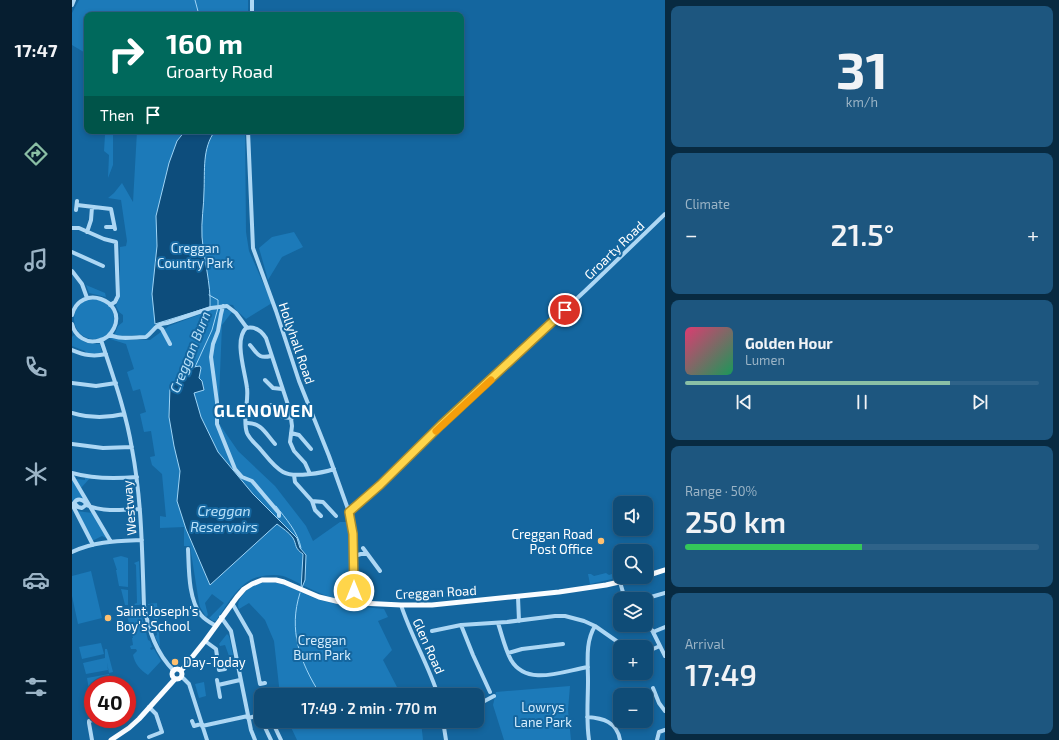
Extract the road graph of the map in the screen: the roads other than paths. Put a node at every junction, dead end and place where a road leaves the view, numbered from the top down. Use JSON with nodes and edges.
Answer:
{"nodes":[{"id":1,"x":74,"y":0,"type":"edge"},
{"id":2,"x":252,"y":0,"type":"edge"},
{"id":3,"x":72,"y":5,"type":"edge"},
{"id":4,"x":252,"y":12,"type":"edge"},
{"id":5,"x":248,"y":134,"type":"edge"},
{"id":6,"x":92,"y":207,"type":"junction"},
{"id":7,"x":76,"y":210,"type":"dead end"},
{"id":8,"x":665,"y":214,"type":"edge"},
{"id":9,"x":106,"y":227,"type":"dead end"},
{"id":10,"x":72,"y":228,"type":"edge"},
{"id":11,"x":87,"y":232,"type":"junction"},
{"id":12,"x":72,"y":252,"type":"edge"},
{"id":13,"x":103,"y":266,"type":"dead end"},
{"id":14,"x":72,"y":271,"type":"edge"},
{"id":15,"x":87,"y":298,"type":"junction"},
{"id":16,"x":110,"y":305,"type":"junction"},
{"id":17,"x":220,"y":307,"type":"junction"},
{"id":18,"x":72,"y":315,"type":"edge"},
{"id":19,"x":72,"y":324,"type":"edge"},
{"id":20,"x":158,"y":326,"type":"junction"},
{"id":21,"x":247,"y":328,"type":"junction"},
{"id":22,"x":110,"y":334,"type":"junction"},
{"id":23,"x":101,"y":340,"type":"junction"},
{"id":24,"x":170,"y":344,"type":"dead end"},
{"id":25,"x":250,"y":345,"type":"dead end"},
{"id":26,"x":72,"y":350,"type":"edge"},
{"id":27,"x":106,"y":354,"type":"junction"},
{"id":28,"x":271,"y":356,"type":"junction"},
{"id":29,"x":265,"y":380,"type":"dead end"},
{"id":30,"x":72,"y":383,"type":"edge"},
{"id":31,"x":116,"y":383,"type":"junction"},
{"id":32,"x":282,"y":389,"type":"junction"},
{"id":33,"x":271,"y":405,"type":"dead end"},
{"id":34,"x":72,"y":413,"type":"edge"},
{"id":35,"x":124,"y":414,"type":"junction"},
{"id":36,"x":292,"y":418,"type":"junction"},
{"id":37,"x":246,"y":423,"type":"junction"},
{"id":38,"x":291,"y":433,"type":"junction"},
{"id":39,"x":72,"y":444,"type":"edge"},
{"id":40,"x":275,"y":444,"type":"dead end"},
{"id":41,"x":132,"y":447,"type":"junction"},
{"id":42,"x":311,"y":449,"type":"dead end"},
{"id":43,"x":334,"y":469,"type":"junction"},
{"id":44,"x":310,"y":474,"type":"junction"},
{"id":45,"x":72,"y":475,"type":"edge"},
{"id":46,"x":294,"y":475,"type":"junction"},
{"id":47,"x":137,"y":477,"type":"junction"},
{"id":48,"x":312,"y":502,"type":"junction"},
{"id":49,"x":73,"y":503,"type":"edge"},
{"id":50,"x":86,"y":506,"type":"junction"},
{"id":51,"x":91,"y":507,"type":"junction"},
{"id":52,"x":140,"y":509,"type":"junction"},
{"id":53,"x":349,"y":512,"type":"junction"},
{"id":54,"x":278,"y":516,"type":"dead end"},
{"id":55,"x":322,"y":516,"type":"dead end"},
{"id":56,"x":336,"y":516,"type":"dead end"},
{"id":57,"x":142,"y":540,"type":"junction"},
{"id":58,"x":111,"y":542,"type":"junction"},
{"id":59,"x":93,"y":545,"type":"junction"},
{"id":60,"x":363,"y":548,"type":"dead end"},
{"id":61,"x":188,"y":549,"type":"dead end"},
{"id":62,"x":72,"y":552,"type":"edge"},
{"id":63,"x":367,"y":554,"type":"junction"},
{"id":64,"x":354,"y":556,"type":"junction"},
{"id":65,"x":665,"y":570,"type":"edge"},
{"id":66,"x":380,"y":571,"type":"dead end"},
{"id":67,"x":653,"y":574,"type":"edge"},
{"id":68,"x":613,"y":583,"type":"edge"},
{"id":69,"x":354,"y":591,"type":"junction"},
{"id":70,"x":665,"y":593,"type":"edge"},
{"id":71,"x":653,"y":596,"type":"edge"},
{"id":72,"x":518,"y":597,"type":"junction"},
{"id":73,"x":340,"y":602,"type":"junction"},
{"id":74,"x":232,"y":603,"type":"junction"},
{"id":75,"x":354,"y":603,"type":"junction"},
{"id":76,"x":401,"y":605,"type":"junction"},
{"id":77,"x":222,"y":617,"type":"junction"},
{"id":78,"x":519,"y":621,"type":"junction"},
{"id":79,"x":498,"y":623,"type":"junction"},
{"id":80,"x":461,"y":625,"type":"junction"},
{"id":81,"x":216,"y":626,"type":"junction"},
{"id":82,"x":595,"y":626,"type":"junction"},
{"id":83,"x":665,"y":627,"type":"edge"},
{"id":84,"x":432,"y":631,"type":"dead end"},
{"id":85,"x":654,"y":632,"type":"joint"},
{"id":86,"x":615,"y":640,"type":"edge"},
{"id":87,"x":205,"y":641,"type":"junction"},
{"id":88,"x":563,"y":644,"type":"dead end"},
{"id":89,"x":660,"y":646,"type":"junction"},
{"id":90,"x":653,"y":649,"type":"edge"},
{"id":91,"x":508,"y":653,"type":"junction"},
{"id":92,"x":665,"y":656,"type":"edge"},
{"id":93,"x":588,"y":668,"type":"junction"},
{"id":94,"x":225,"y":669,"type":"dead end"},
{"id":95,"x":174,"y":671,"type":"junction"},
{"id":96,"x":181,"y":671,"type":"junction"},
{"id":97,"x":182,"y":677,"type":"junction"},
{"id":98,"x":175,"y":678,"type":"junction"},
{"id":99,"x":217,"y":680,"type":"dead end"},
{"id":100,"x":240,"y":680,"type":"junction"},
{"id":101,"x":265,"y":682,"type":"dead end"},
{"id":102,"x":218,"y":686,"type":"junction"},
{"id":103,"x":436,"y":688,"type":"edge"},
{"id":104,"x":655,"y":689,"type":"dead end"},
{"id":105,"x":220,"y":697,"type":"dead end"},
{"id":106,"x":484,"y":701,"type":"edge"},
{"id":107,"x":149,"y":707,"type":"junction"},
{"id":108,"x":665,"y":711,"type":"edge"},
{"id":109,"x":248,"y":717,"type":"junction"},
{"id":110,"x":254,"y":717,"type":"edge"},
{"id":111,"x":587,"y":717,"type":"junction"},
{"id":112,"x":192,"y":721,"type":"dead end"},
{"id":113,"x":202,"y":725,"type":"junction"},
{"id":114,"x":613,"y":725,"type":"edge"},
{"id":115,"x":90,"y":728,"type":"edge"},
{"id":116,"x":266,"y":728,"type":"edge"},
{"id":117,"x":275,"y":728,"type":"edge"},
{"id":118,"x":444,"y":728,"type":"edge"},
{"id":119,"x":616,"y":728,"type":"edge"},
{"id":120,"x":665,"y":730,"type":"edge"},
{"id":121,"x":149,"y":737,"type":"dead end"},
{"id":122,"x":92,"y":740,"type":"edge"},
{"id":123,"x":111,"y":740,"type":"edge"},
{"id":124,"x":207,"y":740,"type":"edge"},
{"id":125,"x":255,"y":740,"type":"edge"},
{"id":126,"x":271,"y":740,"type":"edge"},
{"id":127,"x":281,"y":740,"type":"edge"},
{"id":128,"x":446,"y":740,"type":"edge"},
{"id":129,"x":589,"y":740,"type":"edge"},
{"id":130,"x":620,"y":740,"type":"edge"},
{"id":131,"x":657,"y":740,"type":"edge"}],
"edges":[{"from":1,"to":3,"type":"street"},
{"from":2,"to":4,"type":"street"},
{"from":5,"to":43,"type":"street","name":"Hollyhall Road"},
{"from":6,"to":7,"type":"street"},
{"from":6,"to":9,"type":"street"},
{"from":6,"to":11,"type":"street"},
{"from":8,"to":53,"type":"street","name":"Groarty Road"},
{"from":10,"to":11,"type":"street"},
{"from":11,"to":16,"type":"street"},
{"from":12,"to":13,"type":"street"},
{"from":14,"to":15,"type":"street"},
{"from":15,"to":16,"type":"street"},
{"from":15,"to":18,"type":"street"},
{"from":16,"to":22,"type":"street"},
{"from":17,"to":20,"type":"street"},
{"from":17,"to":21,"type":"street"},
{"from":17,"to":54,"type":"street"},
{"from":19,"to":23,"type":"street"},
{"from":20,"to":22,"type":"street"},
{"from":20,"to":24,"type":"street"},
{"from":21,"to":28,"type":"street"},
{"from":21,"to":37,"type":"street"},
{"from":22,"to":23,"type":"street"},
{"from":23,"to":27,"type":"street","name":"Westway"},
{"from":25,"to":28,"type":"street"},
{"from":26,"to":27,"type":"street"},
{"from":27,"to":31,"type":"street","name":"Westway"},
{"from":28,"to":32,"type":"street"},
{"from":29,"to":32,"type":"street"},
{"from":30,"to":31,"type":"street"},
{"from":31,"to":35,"type":"street","name":"Westway"},
{"from":32,"to":36,"type":"street"},
{"from":33,"to":36,"type":"street"},
{"from":34,"to":35,"type":"street"},
{"from":35,"to":41,"type":"street","name":"Westway"},
{"from":36,"to":38,"type":"street"},
{"from":37,"to":40,"type":"street"},
{"from":37,"to":46,"type":"street"},
{"from":38,"to":42,"type":"street"},
{"from":38,"to":44,"type":"street"},
{"from":39,"to":41,"type":"street"},
{"from":41,"to":47,"type":"street","name":"Westway"},
{"from":43,"to":44,"type":"street"},
{"from":43,"to":53,"type":"street","name":"Hollyhall Road"},
{"from":44,"to":46,"type":"street"},
{"from":45,"to":47,"type":"street"},
{"from":45,"to":51,"type":"street"},
{"from":46,"to":48,"type":"street"},
{"from":47,"to":52,"type":"street","name":"Westway"},
{"from":48,"to":55,"type":"street"},
{"from":48,"to":56,"type":"street"},
{"from":49,"to":50,"type":"street"},
{"from":49,"to":50,"type":"street"},
{"from":49,"to":59,"type":"street"},
{"from":50,"to":51,"type":"street"},
{"from":51,"to":52,"type":"street"},
{"from":51,"to":58,"type":"street"},
{"from":52,"to":57,"type":"street","name":"Westway"},
{"from":53,"to":64,"type":"street","name":"Hollyhall Road"},
{"from":57,"to":58,"type":"street"},
{"from":57,"to":95,"type":"street","name":"Westway"},
{"from":58,"to":59,"type":"street"},
{"from":59,"to":62,"type":"street"},
{"from":60,"to":63,"type":"street"},
{"from":61,"to":81,"type":"street"},
{"from":63,"to":64,"type":"street"},
{"from":63,"to":66,"type":"street"},
{"from":64,"to":69,"type":"street","name":"Hollyhall Road"},
{"from":65,"to":67,"type":"main road"},
{"from":68,"to":72,"type":"main road","name":"Creggan Road"},
{"from":69,"to":73,"type":"street"},
{"from":69,"to":75,"type":"street","name":"Hollyhall Road"},
{"from":70,"to":71,"type":"street"},
{"from":72,"to":76,"type":"main road","name":"Creggan Road"},
{"from":72,"to":78,"type":"street"},
{"from":73,"to":74,"type":"main road","name":"Creggan Road"},
{"from":73,"to":75,"type":"main road","name":"Creggan Road"},
{"from":74,"to":77,"type":"main road","name":"Creggan Road"},
{"from":74,"to":101,"type":"street"},
{"from":75,"to":76,"type":"main road","name":"Creggan Road"},
{"from":76,"to":103,"type":"street","name":"Glen Road"},
{"from":77,"to":81,"type":"main road","name":"Creggan Road"},
{"from":77,"to":100,"type":"street"},
{"from":78,"to":79,"type":"street"},
{"from":78,"to":82,"type":"street"},
{"from":79,"to":80,"type":"street"},
{"from":79,"to":91,"type":"street"},
{"from":80,"to":84,"type":"street"},
{"from":80,"to":106,"type":"street"},
{"from":81,"to":87,"type":"main road","name":"Creggan Road"},
{"from":82,"to":86,"type":"street"},
{"from":82,"to":93,"type":"street"},
{"from":83,"to":85,"type":"street"},
{"from":85,"to":89,"type":"street"},
{"from":87,"to":94,"type":"street"},
{"from":87,"to":96,"type":"main road","name":"Creggan Road"},
{"from":88,"to":91,"type":"street"},
{"from":89,"to":90,"type":"street"},
{"from":89,"to":92,"type":"street"},
{"from":91,"to":93,"type":"street"},
{"from":93,"to":111,"type":"street"},
{"from":95,"to":96,"type":"main road"},
{"from":95,"to":98,"type":"main road"},
{"from":96,"to":97,"type":"main road"},
{"from":97,"to":98,"type":"main road"},
{"from":97,"to":113,"type":"street"},
{"from":98,"to":107,"type":"main road"},
{"from":99,"to":102,"type":"street"},
{"from":100,"to":102,"type":"street"},
{"from":100,"to":109,"type":"street"},
{"from":102,"to":105,"type":"street"},
{"from":104,"to":108,"type":"street"},
{"from":107,"to":121,"type":"street"},
{"from":107,"to":123,"type":"main road"},
{"from":109,"to":110,"type":"street"},
{"from":109,"to":113,"type":"street"},
{"from":109,"to":125,"type":"street"},
{"from":111,"to":114,"type":"street"},
{"from":111,"to":129,"type":"street"},
{"from":112,"to":113,"type":"street"},
{"from":113,"to":124,"type":"street"},
{"from":115,"to":122,"type":"street"},
{"from":116,"to":126,"type":"street"},
{"from":117,"to":127,"type":"street"},
{"from":118,"to":128,"type":"street"},
{"from":119,"to":130,"type":"street"},
{"from":120,"to":131,"type":"street"}]}
